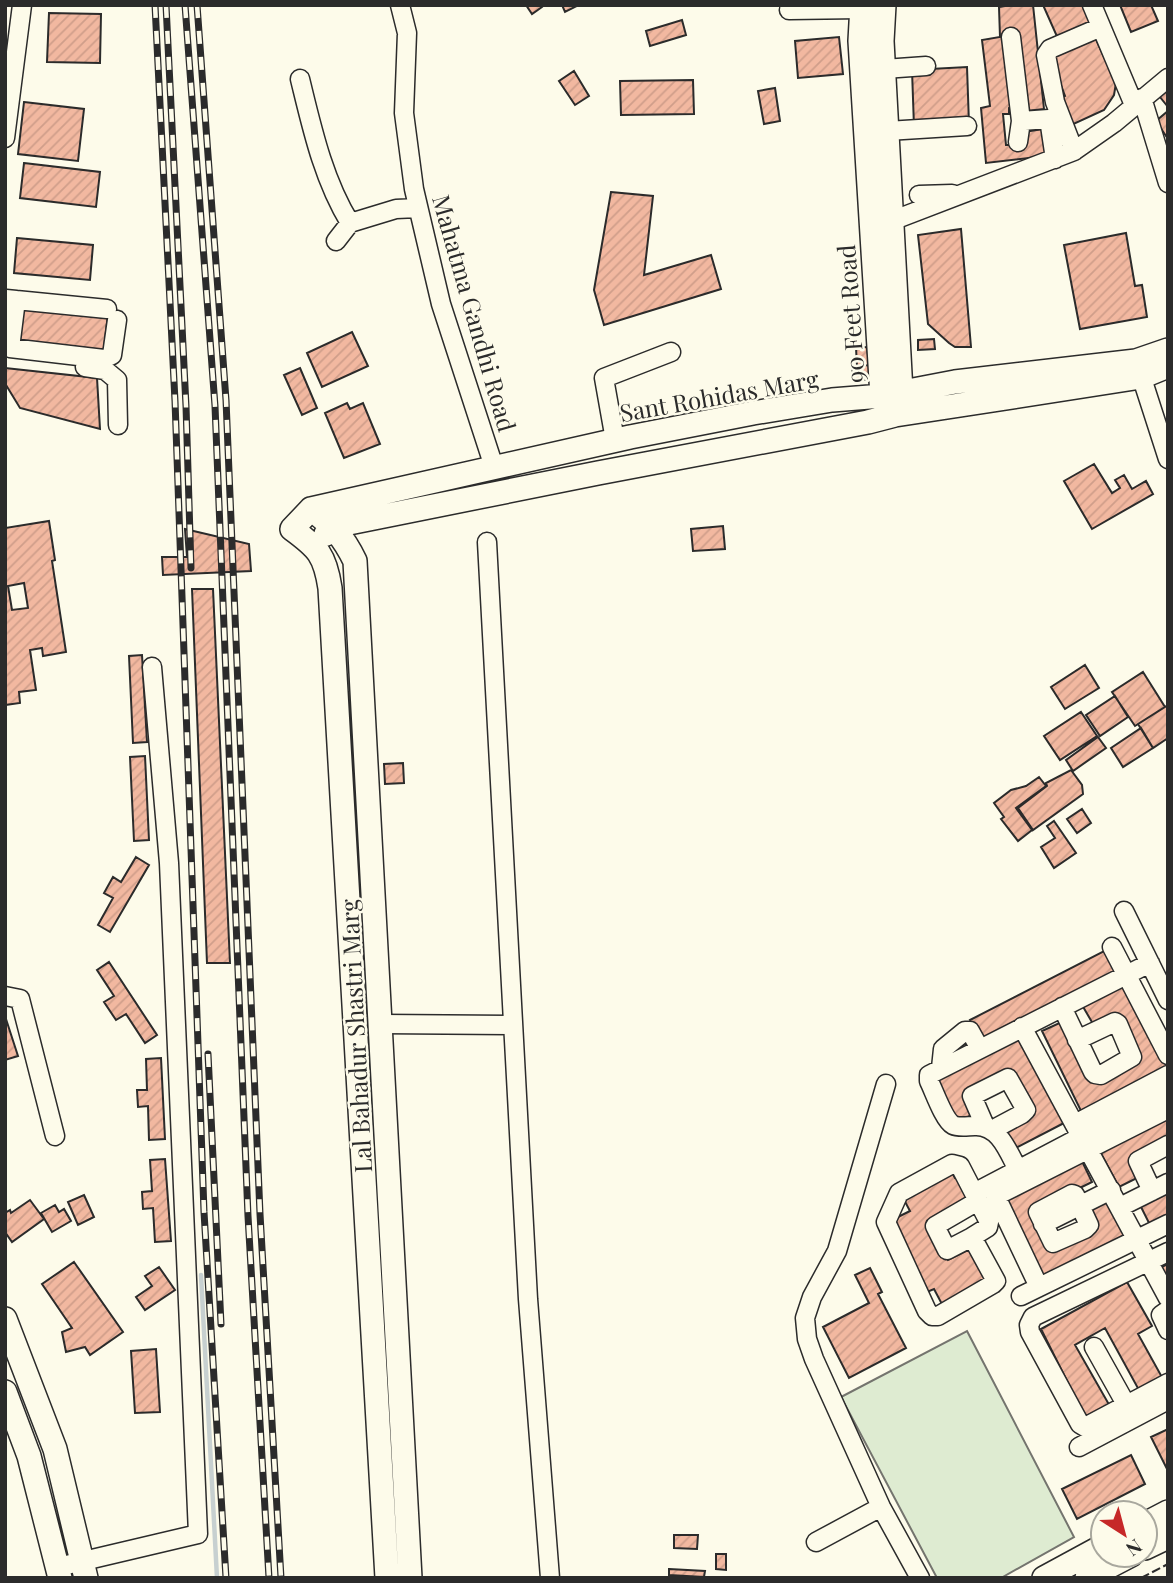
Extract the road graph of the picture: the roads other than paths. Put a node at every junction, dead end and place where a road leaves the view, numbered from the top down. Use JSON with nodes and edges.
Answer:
{"nodes":[{"id":1,"x":22,"y":5,"type":"edge"},
{"id":2,"x":400,"y":5,"type":"edge"},
{"id":3,"x":1092,"y":5,"type":"edge"},
{"id":4,"x":869,"y":6,"type":"edge"},
{"id":5,"x":789,"y":10,"type":"dead end"},
{"id":6,"x":1101,"y":27,"type":"junction"},
{"id":7,"x":1010,"y":37,"type":"dead end"},
{"id":8,"x":11,"y":41,"type":"edge"},
{"id":9,"x":871,"y":41,"type":"junction"},
{"id":10,"x":926,"y":66,"type":"dead end"},
{"id":11,"x":884,"y":69,"type":"junction"},
{"id":12,"x":1168,"y":78,"type":"edge"},
{"id":13,"x":300,"y":79,"type":"dead end"},
{"id":14,"x":8,"y":89,"type":"edge"},
{"id":15,"x":1138,"y":102,"type":"junction"},
{"id":16,"x":7,"y":108,"type":"edge"},
{"id":17,"x":1021,"y":121,"type":"junction"},
{"id":18,"x":966,"y":129,"type":"dead end"},
{"id":19,"x":887,"y":134,"type":"junction"},
{"id":20,"x":5,"y":138,"type":"edge"},
{"id":21,"x":1018,"y":142,"type":"dead end"},
{"id":22,"x":1074,"y":151,"type":"junction"},
{"id":23,"x":1055,"y":159,"type":"junction"},
{"id":24,"x":1168,"y":183,"type":"edge"},
{"id":25,"x":919,"y":195,"type":"dead end"},
{"id":26,"x":947,"y":197,"type":"junction"},
{"id":27,"x":418,"y":208,"type":"junction"},
{"id":28,"x":349,"y":223,"type":"junction"},
{"id":29,"x":881,"y":225,"type":"junction"},
{"id":30,"x":335,"y":241,"type":"dead end"},
{"id":31,"x":11,"y":300,"type":"edge"},
{"id":32,"x":1168,"y":350,"type":"edge"},
{"id":33,"x":7,"y":351,"type":"edge"},
{"id":34,"x":671,"y":352,"type":"dead end"},
{"id":35,"x":1168,"y":366,"type":"edge"},
{"id":36,"x":1139,"y":369,"type":"junction"},
{"id":37,"x":891,"y":394,"type":"junction"},
{"id":38,"x":895,"y":415,"type":"junction"},
{"id":39,"x":709,"y":422,"type":"junction"},
{"id":40,"x":118,"y":425,"type":"dead end"},
{"id":41,"x":615,"y":440,"type":"junction"},
{"id":42,"x":592,"y":445,"type":"junction"},
{"id":43,"x":713,"y":451,"type":"junction"},
{"id":44,"x":1168,"y":459,"type":"edge"},
{"id":45,"x":494,"y":467,"type":"junction"},
{"id":46,"x":598,"y":472,"type":"junction"},
{"id":47,"x":311,"y":509,"type":"junction"},
{"id":48,"x":334,"y":526,"type":"junction"},
{"id":49,"x":487,"y":542,"type":"dead end"},
{"id":50,"x":314,"y":545,"type":"junction"},
{"id":51,"x":152,"y":667,"type":"dead end"},
{"id":52,"x":1124,"y":911,"type":"dead end"},
{"id":53,"x":1112,"y":947,"type":"dead end"},
{"id":54,"x":1150,"y":963,"type":"junction"},
{"id":55,"x":1126,"y":975,"type":"junction"},
{"id":56,"x":5,"y":996,"type":"edge"},
{"id":57,"x":1168,"y":1000,"type":"edge"},
{"id":58,"x":1062,"y":1007,"type":"junction"},
{"id":59,"x":381,"y":1024,"type":"junction"},
{"id":60,"x":513,"y":1026,"type":"junction"},
{"id":61,"x":1022,"y":1027,"type":"junction"},
{"id":62,"x":1077,"y":1040,"type":"dead end"},
{"id":63,"x":1168,"y":1055,"type":"edge"},
{"id":64,"x":886,"y":1084,"type":"dead end"},
{"id":65,"x":1164,"y":1093,"type":"edge"},
{"id":66,"x":373,"y":1097,"type":"junction"},
{"id":67,"x":55,"y":1136,"type":"dead end"},
{"id":68,"x":1082,"y":1136,"type":"junction"},
{"id":69,"x":1168,"y":1145,"type":"edge"},
{"id":70,"x":1060,"y":1156,"type":"junction"},
{"id":71,"x":1018,"y":1170,"type":"junction"},
{"id":72,"x":1160,"y":1187,"type":"edge"},
{"id":73,"x":1111,"y":1190,"type":"junction"},
{"id":74,"x":984,"y":1194,"type":"junction"},
{"id":75,"x":1120,"y":1207,"type":"junction"},
{"id":76,"x":1043,"y":1224,"type":"dead end"},
{"id":77,"x":1168,"y":1224,"type":"edge"},
{"id":78,"x":972,"y":1237,"type":"junction"},
{"id":79,"x":1138,"y":1239,"type":"junction"},
{"id":80,"x":1168,"y":1252,"type":"edge"},
{"id":81,"x":1149,"y":1261,"type":"junction"},
{"id":82,"x":1039,"y":1287,"type":"junction"},
{"id":83,"x":1021,"y":1296,"type":"dead end"},
{"id":84,"x":1168,"y":1298,"type":"edge"},
{"id":85,"x":1168,"y":1310,"type":"edge"},
{"id":86,"x":5,"y":1319,"type":"edge"},
{"id":87,"x":1168,"y":1330,"type":"edge"},
{"id":88,"x":1094,"y":1347,"type":"dead end"},
{"id":89,"x":27,"y":1375,"type":"junction"},
{"id":90,"x":5,"y":1383,"type":"edge"},
{"id":91,"x":1168,"y":1383,"type":"edge"},
{"id":92,"x":5,"y":1392,"type":"edge"},
{"id":93,"x":1168,"y":1400,"type":"edge"},
{"id":94,"x":1130,"y":1411,"type":"junction"},
{"id":95,"x":1079,"y":1447,"type":"dead end"},
{"id":96,"x":881,"y":1507,"type":"junction"},
{"id":97,"x":816,"y":1542,"type":"dead end"},
{"id":98,"x":1089,"y":1554,"type":"edge"},
{"id":99,"x":84,"y":1569,"type":"edge"},
{"id":100,"x":1104,"y":1569,"type":"edge"},
{"id":101,"x":59,"y":1573,"type":"edge"},
{"id":102,"x":387,"y":1578,"type":"edge"},
{"id":103,"x":410,"y":1578,"type":"edge"},
{"id":104,"x":550,"y":1578,"type":"edge"},
{"id":105,"x":920,"y":1578,"type":"edge"},
{"id":106,"x":1044,"y":1578,"type":"edge"},
{"id":107,"x":1087,"y":1578,"type":"edge"}],
"edges":[{"from":1,"to":8,"type":"street"},
{"from":2,"to":27,"type":"street","name":"Mahatma Gandhi Road"},
{"from":3,"to":6,"type":"street"},
{"from":4,"to":5,"type":"street"},
{"from":4,"to":9,"type":"main road","name":"90 Feet Road"},
{"from":6,"to":15,"type":"street"},
{"from":6,"to":22,"type":"street"},
{"from":7,"to":17,"type":"street"},
{"from":8,"to":14,"type":"street"},
{"from":9,"to":11,"type":"main road","name":"90 Feet Road"},
{"from":9,"to":29,"type":"main road","name":"90 Feet Road"},
{"from":10,"to":11,"type":"street"},
{"from":11,"to":19,"type":"main road","name":"90 Feet Road"},
{"from":12,"to":15,"type":"street"},
{"from":13,"to":28,"type":"street"},
{"from":14,"to":16,"type":"street"},
{"from":15,"to":22,"type":"street"},
{"from":15,"to":24,"type":"street"},
{"from":16,"to":20,"type":"street"},
{"from":17,"to":21,"type":"street"},
{"from":17,"to":23,"type":"street"},
{"from":18,"to":19,"type":"street"},
{"from":19,"to":29,"type":"main road","name":"90 Feet Road"},
{"from":22,"to":23,"type":"street"},
{"from":23,"to":26,"type":"street"},
{"from":25,"to":26,"type":"street"},
{"from":26,"to":29,"type":"street"},
{"from":27,"to":28,"type":"street"},
{"from":27,"to":45,"type":"street","name":"Mahatma Gandhi Road"},
{"from":28,"to":30,"type":"street"},
{"from":29,"to":37,"type":"main road","name":"90 Feet Road"},
{"from":31,"to":33,"type":"street"},
{"from":31,"to":33,"type":"street"},
{"from":32,"to":36,"type":"main road","name":"Sant Rohidas Marg"},
{"from":33,"to":40,"type":"street"},
{"from":34,"to":41,"type":"street"},
{"from":35,"to":36,"type":"main road","name":"Sant Rohidas Marg"},
{"from":36,"to":37,"type":"main road","name":"Sant Rohidas Marg"},
{"from":36,"to":38,"type":"main road","name":"Sant Rohidas Marg"},
{"from":36,"to":44,"type":"street"},
{"from":37,"to":38,"type":"main road","name":"90 Feet Road"},
{"from":37,"to":39,"type":"main road","name":"Sant Rohidas Marg"},
{"from":38,"to":43,"type":"main road","name":"Sant Rohidas Marg"},
{"from":39,"to":41,"type":"main road","name":"Sant Rohidas Marg"},
{"from":39,"to":43,"type":"main road"},
{"from":41,"to":42,"type":"main road","name":"Sant Rohidas Marg"},
{"from":42,"to":45,"type":"main road","name":"Sant Rohidas Marg"},
{"from":42,"to":46,"type":"main road"},
{"from":43,"to":46,"type":"main road","name":"Sant Rohidas Marg"},
{"from":45,"to":47,"type":"main road","name":"Sant Rohidas Marg"},
{"from":46,"to":48,"type":"main road","name":"Sant Rohidas Marg"},
{"from":47,"to":48,"type":"main road","name":"Lal Bahadur Shastri Marg"},
{"from":47,"to":50,"type":"main road","name":"Lal Bahadur Shastri Marg"},
{"from":48,"to":50,"type":"main road"},
{"from":48,"to":59,"type":"main road","name":"Lal Bahadur Shastri Marg"},
{"from":49,"to":60,"type":"street"},
{"from":50,"to":66,"type":"main road","name":"Lal Bahadur Shastri Marg"},
{"from":51,"to":99,"type":"street"},
{"from":52,"to":54,"type":"street"},
{"from":53,"to":55,"type":"street"},
{"from":54,"to":55,"type":"street"},
{"from":54,"to":57,"type":"street"},
{"from":55,"to":58,"type":"street"},
{"from":55,"to":63,"type":"street"},
{"from":56,"to":67,"type":"street"},
{"from":58,"to":61,"type":"street"},
{"from":58,"to":62,"type":"street"},
{"from":59,"to":60,"type":"street"},
{"from":59,"to":66,"type":"main road","name":"Lal Bahadur Shastri Marg"},
{"from":60,"to":104,"type":"street"},
{"from":61,"to":68,"type":"street"},
{"from":61,"to":71,"type":"street"},
{"from":64,"to":96,"type":"street"},
{"from":65,"to":68,"type":"street"},
{"from":66,"to":102,"type":"main road","name":"Lal Bahadur Shastri Marg"},
{"from":66,"to":103,"type":"main road","name":"Lal Bahadur Shastri Marg"},
{"from":68,"to":70,"type":"street"},
{"from":68,"to":73,"type":"street"},
{"from":69,"to":72,"type":"street"},
{"from":70,"to":71,"type":"street"},
{"from":70,"to":74,"type":"street"},
{"from":71,"to":74,"type":"street"},
{"from":72,"to":75,"type":"street"},
{"from":73,"to":75,"type":"street"},
{"from":73,"to":76,"type":"street"},
{"from":74,"to":78,"type":"street"},
{"from":74,"to":78,"type":"street"},
{"from":74,"to":78,"type":"street"},
{"from":74,"to":82,"type":"street"},
{"from":75,"to":79,"type":"street"},
{"from":77,"to":79,"type":"street"},
{"from":79,"to":81,"type":"street"},
{"from":79,"to":82,"type":"street"},
{"from":80,"to":81,"type":"street"},
{"from":81,"to":84,"type":"street"},
{"from":81,"to":94,"type":"street"},
{"from":82,"to":83,"type":"street"},
{"from":85,"to":87,"type":"street"},
{"from":86,"to":89,"type":"main road"},
{"from":88,"to":94,"type":"street"},
{"from":89,"to":90,"type":"main road"},
{"from":89,"to":99,"type":"main road"},
{"from":91,"to":94,"type":"street"},
{"from":92,"to":101,"type":"main road"},
{"from":93,"to":94,"type":"street"},
{"from":94,"to":95,"type":"street"},
{"from":96,"to":97,"type":"street"},
{"from":96,"to":105,"type":"street"},
{"from":98,"to":106,"type":"main road"},
{"from":99,"to":101,"type":"street"},
{"from":100,"to":107,"type":"main road"}]}
